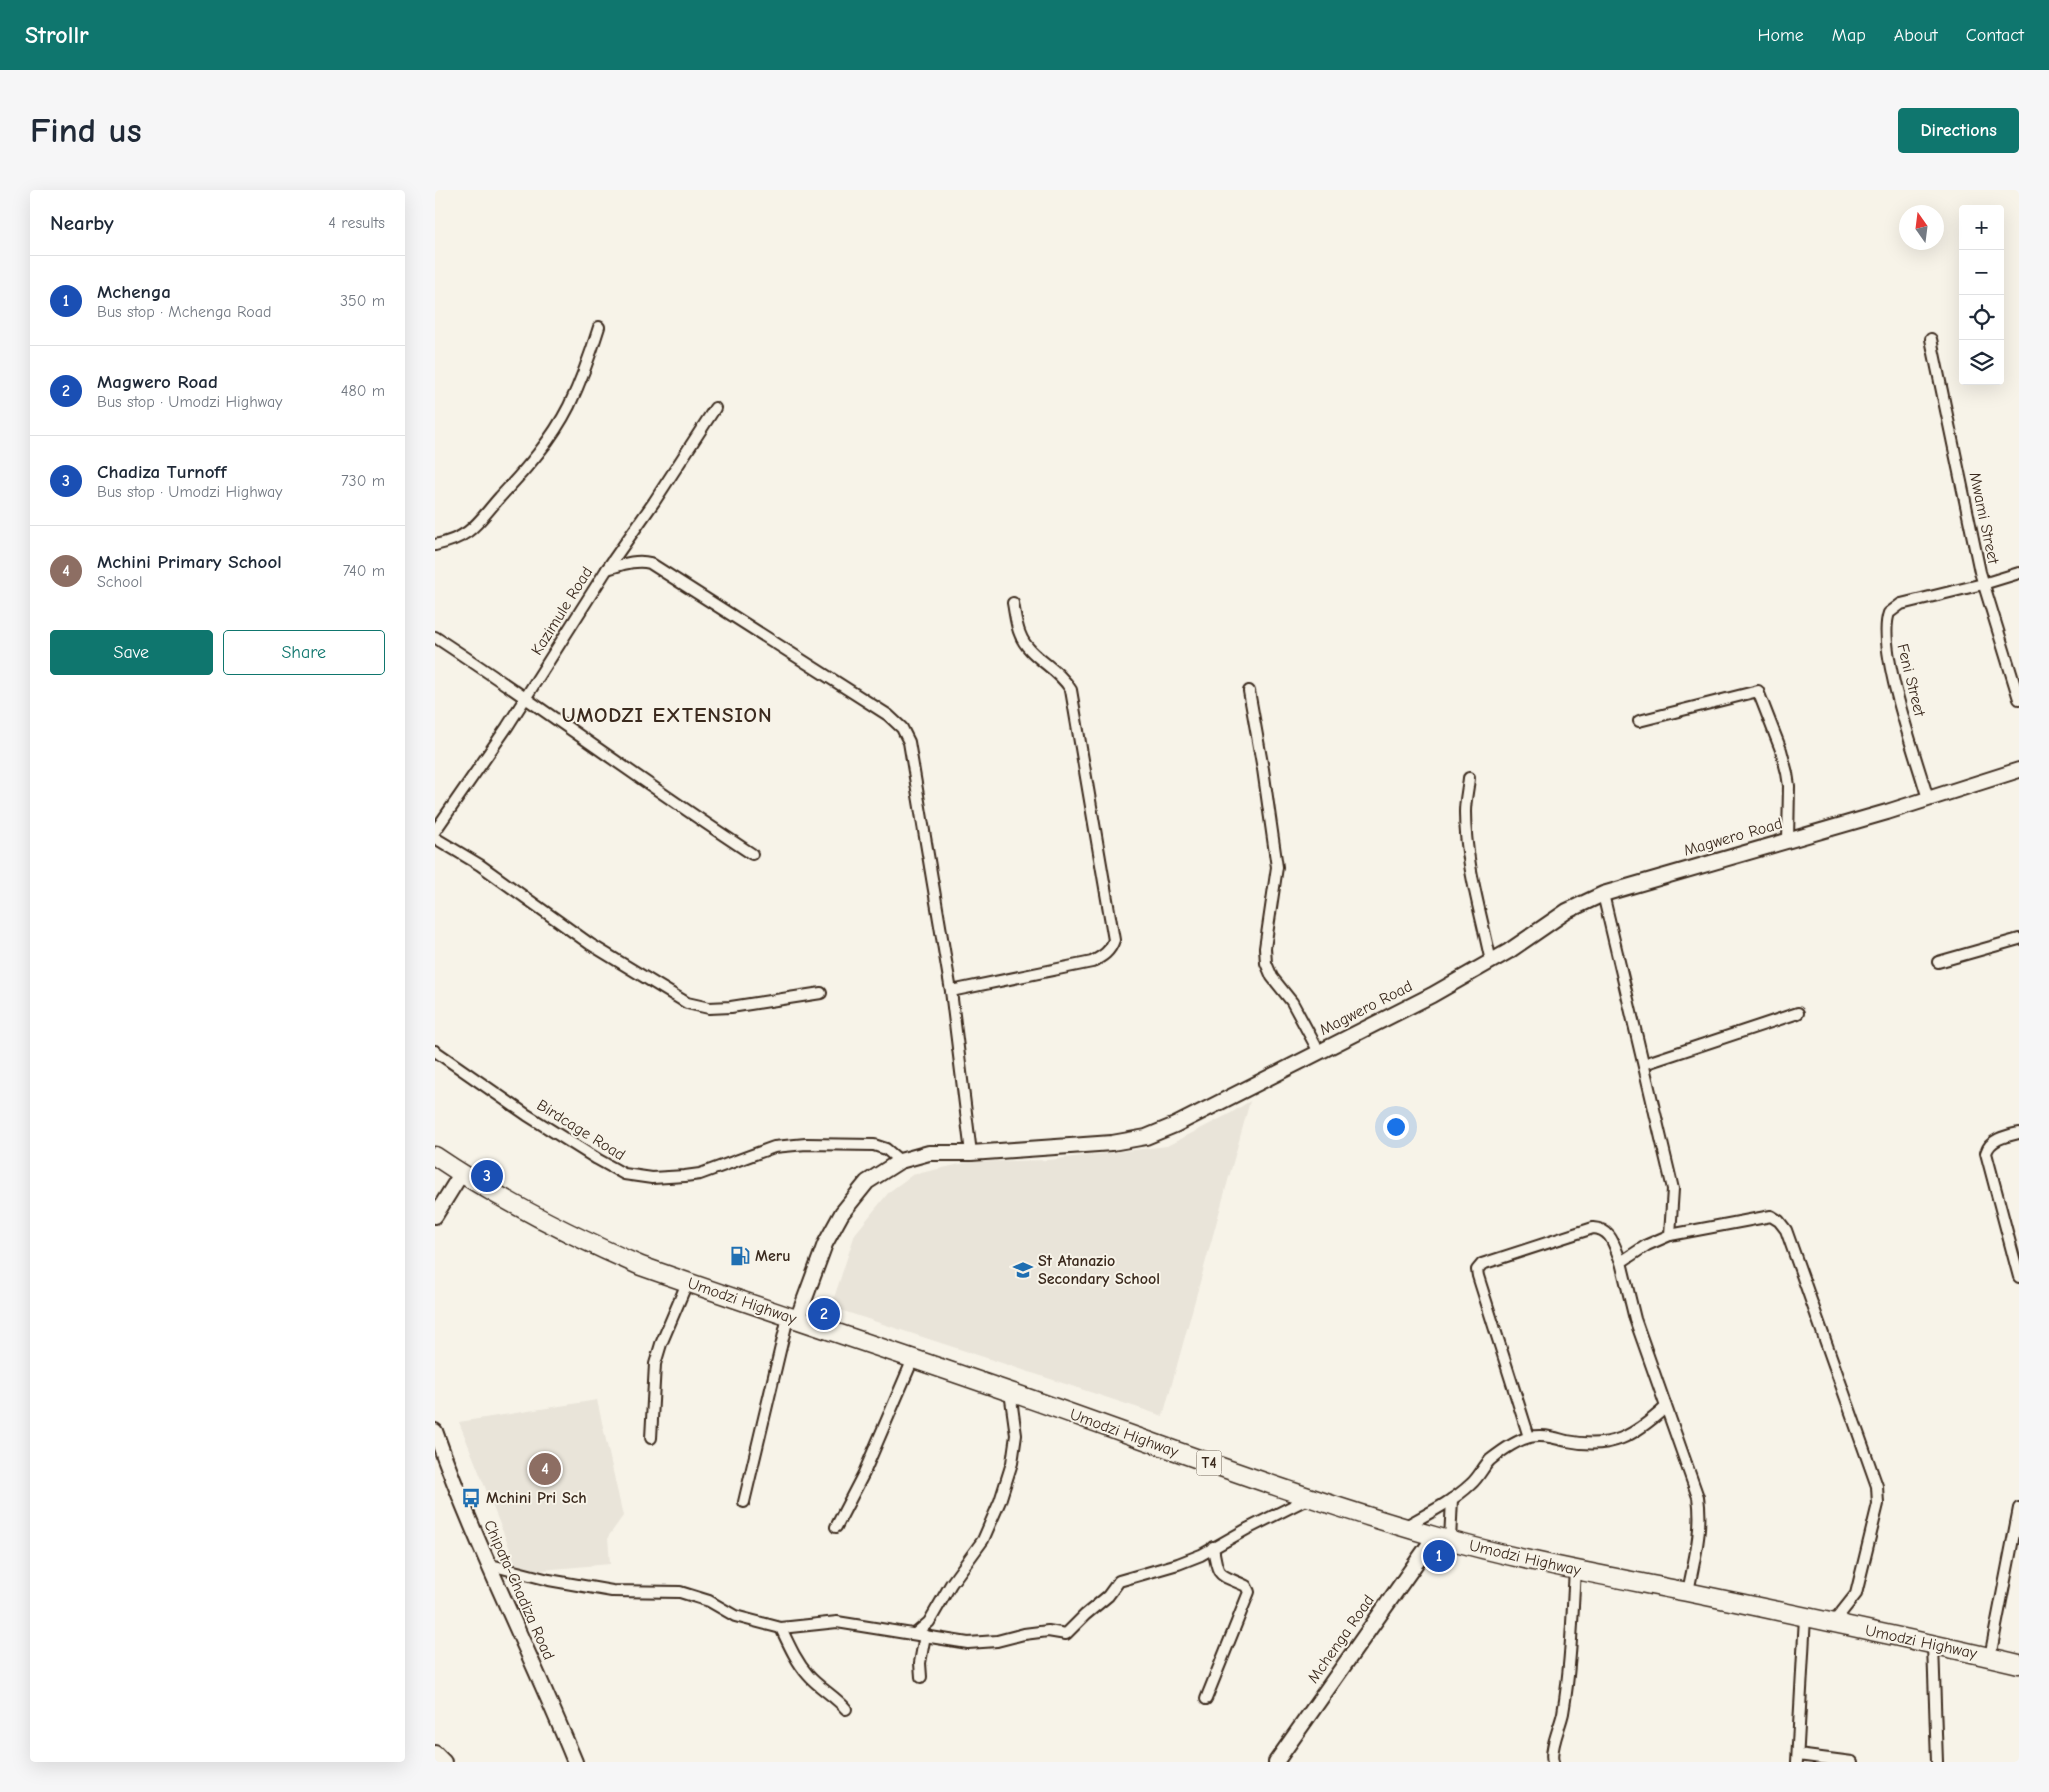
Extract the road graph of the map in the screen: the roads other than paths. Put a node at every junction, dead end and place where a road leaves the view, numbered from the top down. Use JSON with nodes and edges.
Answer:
{"nodes":[{"id":1,"x":599,"y":327,"type":"dead end"},
{"id":2,"x":1931,"y":340,"type":"dead end"},
{"id":3,"x":715,"y":408,"type":"dead end"},
{"id":4,"x":435,"y":545,"type":"edge"},
{"id":5,"x":607,"y":569,"type":"junction"},
{"id":6,"x":2019,"y":573,"type":"edge"},
{"id":7,"x":1983,"y":584,"type":"junction"},
{"id":8,"x":1013,"y":603,"type":"dead end"},
{"id":9,"x":435,"y":637,"type":"edge"},
{"id":10,"x":1249,"y":691,"type":"dead end"},
{"id":11,"x":526,"y":697,"type":"junction"},
{"id":12,"x":2019,"y":699,"type":"edge"},
{"id":13,"x":1639,"y":721,"type":"dead end"},
{"id":14,"x":2019,"y":770,"type":"edge"},
{"id":15,"x":1469,"y":778,"type":"dead end"},
{"id":16,"x":1928,"y":799,"type":"junction"},
{"id":17,"x":435,"y":831,"type":"edge"},
{"id":18,"x":435,"y":838,"type":"edge"},
{"id":19,"x":1788,"y":840,"type":"junction"},
{"id":20,"x":753,"y":854,"type":"dead end"},
{"id":21,"x":1603,"y":894,"type":"junction"},
{"id":22,"x":2019,"y":939,"type":"edge"},
{"id":23,"x":1491,"y":962,"type":"junction"},
{"id":24,"x":1939,"y":962,"type":"dead end"},
{"id":25,"x":951,"y":991,"type":"junction"},
{"id":26,"x":821,"y":994,"type":"dead end"},
{"id":27,"x":1797,"y":1013,"type":"dead end"},
{"id":28,"x":435,"y":1051,"type":"edge"},
{"id":29,"x":1319,"y":1052,"type":"junction"},
{"id":30,"x":1644,"y":1064,"type":"junction"},
{"id":31,"x":2019,"y":1132,"type":"edge"},
{"id":32,"x":971,"y":1153,"type":"junction"},
{"id":33,"x":435,"y":1156,"type":"edge"},
{"id":34,"x":900,"y":1161,"type":"junction"},
{"id":35,"x":461,"y":1174,"type":"junction"},
{"id":36,"x":435,"y":1216,"type":"edge"},
{"id":37,"x":1670,"y":1236,"type":"junction"},
{"id":38,"x":1621,"y":1262,"type":"junction"},
{"id":39,"x":2019,"y":1277,"type":"edge"},
{"id":40,"x":687,"y":1282,"type":"junction"},
{"id":41,"x":793,"y":1318,"type":"junction"},
{"id":42,"x":913,"y":1359,"type":"junction"},
{"id":43,"x":1010,"y":1392,"type":"junction"},
{"id":44,"x":1666,"y":1407,"type":"junction"},
{"id":45,"x":435,"y":1431,"type":"edge"},
{"id":46,"x":1529,"y":1437,"type":"junction"},
{"id":47,"x":651,"y":1438,"type":"dead end"},
{"id":48,"x":1309,"y":1497,"type":"junction"},
{"id":49,"x":1453,"y":1499,"type":"junction"},
{"id":50,"x":744,"y":1502,"type":"dead end"},
{"id":51,"x":2019,"y":1508,"type":"edge"},
{"id":52,"x":836,"y":1527,"type":"dead end"},
{"id":53,"x":1404,"y":1527,"type":"junction"},
{"id":54,"x":1442,"y":1538,"type":"junction"},
{"id":55,"x":1213,"y":1547,"type":"junction"},
{"id":56,"x":487,"y":1564,"type":"junction"},
{"id":57,"x":1575,"y":1570,"type":"junction"},
{"id":58,"x":1688,"y":1592,"type":"junction"},
{"id":59,"x":1805,"y":1617,"type":"junction"},
{"id":60,"x":1833,"y":1623,"type":"junction"},
{"id":61,"x":781,"y":1628,"type":"junction"},
{"id":62,"x":920,"y":1634,"type":"junction"},
{"id":63,"x":1933,"y":1645,"type":"junction"},
{"id":64,"x":1990,"y":1657,"type":"junction"},
{"id":65,"x":2019,"y":1664,"type":"edge"},
{"id":66,"x":921,"y":1677,"type":"dead end"},
{"id":67,"x":1206,"y":1699,"type":"dead end"},
{"id":68,"x":846,"y":1709,"type":"dead end"},
{"id":69,"x":435,"y":1753,"type":"edge"},
{"id":70,"x":1798,"y":1759,"type":"edge"},
{"id":71,"x":443,"y":1762,"type":"edge"},
{"id":72,"x":575,"y":1762,"type":"edge"},
{"id":73,"x":1275,"y":1762,"type":"edge"},
{"id":74,"x":1553,"y":1762,"type":"edge"},
{"id":75,"x":1852,"y":1762,"type":"edge"},
{"id":76,"x":1937,"y":1762,"type":"edge"}],
"edges":[{"from":1,"to":4,"type":"street"},
{"from":2,"to":7,"type":"street","name":"Mwami Street"},
{"from":3,"to":5,"type":"street","name":"Kazimule Road"},
{"from":5,"to":11,"type":"street","name":"Kazimule Road"},
{"from":5,"to":25,"type":"street"},
{"from":6,"to":7,"type":"street","name":"Feni Street"},
{"from":7,"to":12,"type":"street","name":"Mwami Street"},
{"from":7,"to":16,"type":"street","name":"Feni Street"},
{"from":8,"to":25,"type":"street"},
{"from":9,"to":11,"type":"street"},
{"from":10,"to":29,"type":"street"},
{"from":11,"to":17,"type":"street","name":"Kazimule Road"},
{"from":11,"to":20,"type":"street"},
{"from":13,"to":19,"type":"street"},
{"from":14,"to":16,"type":"street","name":"Magwero Road"},
{"from":15,"to":23,"type":"street"},
{"from":16,"to":19,"type":"street","name":"Magwero Road"},
{"from":18,"to":26,"type":"street"},
{"from":19,"to":21,"type":"street","name":"Magwero Road"},
{"from":21,"to":23,"type":"street","name":"Magwero Road"},
{"from":21,"to":30,"type":"street"},
{"from":22,"to":24,"type":"street"},
{"from":23,"to":29,"type":"street","name":"Magwero Road"},
{"from":25,"to":32,"type":"street"},
{"from":27,"to":30,"type":"street"},
{"from":28,"to":34,"type":"street","name":"Birdcage Road"},
{"from":29,"to":32,"type":"street","name":"Magwero Road"},
{"from":30,"to":37,"type":"street"},
{"from":31,"to":39,"type":"street"},
{"from":32,"to":34,"type":"street","name":"Magwero Road"},
{"from":33,"to":35,"type":"highway","name":"Umodzi Highway","number":"T4"},
{"from":34,"to":41,"type":"street","name":"Magwero Road"},
{"from":35,"to":36,"type":"street"},
{"from":35,"to":40,"type":"highway","name":"Umodzi Highway","number":"T4"},
{"from":37,"to":38,"type":"street"},
{"from":37,"to":60,"type":"street"},
{"from":38,"to":44,"type":"street"},
{"from":38,"to":46,"type":"street"},
{"from":40,"to":41,"type":"highway","name":"Umodzi Highway","number":"T4"},
{"from":40,"to":47,"type":"street"},
{"from":41,"to":42,"type":"highway","name":"Umodzi Highway","number":"T4"},
{"from":41,"to":50,"type":"street"},
{"from":42,"to":43,"type":"highway","name":"Umodzi Highway","number":"T4"},
{"from":42,"to":52,"type":"street"},
{"from":43,"to":48,"type":"highway","name":"Umodzi Highway","number":"T4"},
{"from":43,"to":62,"type":"street"},
{"from":44,"to":46,"type":"street"},
{"from":44,"to":58,"type":"street"},
{"from":45,"to":56,"type":"street","name":"Chipata-Chadiza Road"},
{"from":46,"to":49,"type":"street"},
{"from":48,"to":53,"type":"highway","name":"Umodzi Highway","number":"T4"},
{"from":48,"to":55,"type":"street"},
{"from":49,"to":53,"type":"street"},
{"from":49,"to":54,"type":"street"},
{"from":51,"to":64,"type":"street"},
{"from":53,"to":54,"type":"highway","name":"Umodzi Highway","number":"T4"},
{"from":54,"to":57,"type":"highway","name":"Umodzi Highway","number":"T4"},
{"from":54,"to":73,"type":"street","name":"Mchenga Road"},
{"from":55,"to":62,"type":"street"},
{"from":55,"to":67,"type":"street"},
{"from":56,"to":61,"type":"street"},
{"from":56,"to":72,"type":"street","name":"Chipata-Chadiza Road"},
{"from":57,"to":58,"type":"highway","name":"Umodzi Highway","number":"T4"},
{"from":57,"to":74,"type":"street"},
{"from":58,"to":59,"type":"highway","name":"Umodzi Highway","number":"T4"},
{"from":59,"to":60,"type":"highway","name":"Umodzi Highway","number":"T4"},
{"from":59,"to":70,"type":"street"},
{"from":60,"to":63,"type":"highway","name":"Umodzi Highway","number":"T4"},
{"from":61,"to":62,"type":"street"},
{"from":61,"to":68,"type":"street"},
{"from":62,"to":66,"type":"street"},
{"from":63,"to":64,"type":"highway","name":"Umodzi Highway","number":"T4"},
{"from":63,"to":76,"type":"street"},
{"from":64,"to":65,"type":"highway","name":"Umodzi Highway","number":"T4"},
{"from":69,"to":71,"type":"street"},
{"from":70,"to":75,"type":"street"}]}
